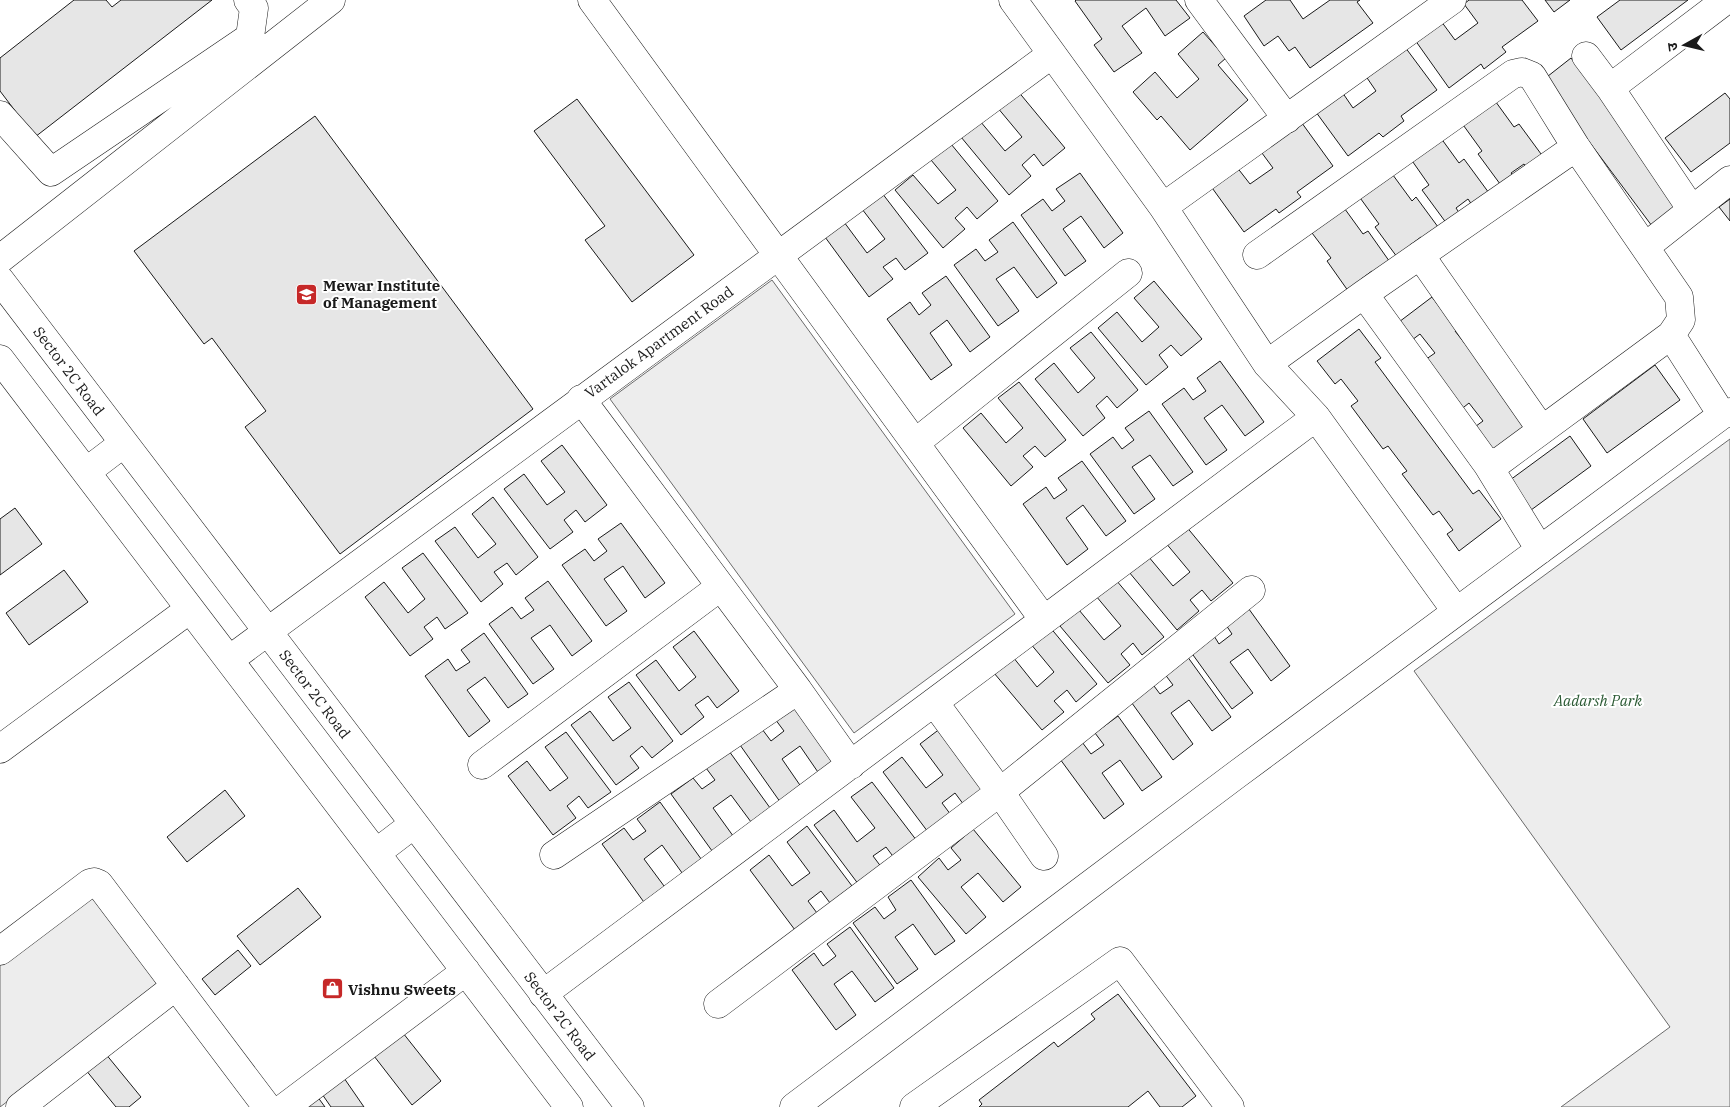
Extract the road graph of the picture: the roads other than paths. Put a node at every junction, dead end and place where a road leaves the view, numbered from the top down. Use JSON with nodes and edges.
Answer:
{"nodes":[{"id":1,"x":248,"y":0,"type":"edge"},
{"id":2,"x":592,"y":0,"type":"edge"},
{"id":3,"x":1013,"y":0,"type":"edge"},
{"id":4,"x":1199,"y":0,"type":"edge"},
{"id":5,"x":1452,"y":0,"type":"edge"},
{"id":6,"x":1727,"y":3,"type":"edge"},
{"id":7,"x":315,"y":5,"type":"edge"},
{"id":8,"x":1052,"y":54,"type":"junction"},
{"id":9,"x":1586,"y":56,"type":"dead end"},
{"id":10,"x":1610,"y":88,"type":"junction"},
{"id":11,"x":0,"y":115,"type":"edge"},
{"id":12,"x":1286,"y":119,"type":"junction"},
{"id":13,"x":1576,"y":147,"type":"junction"},
{"id":14,"x":1730,"y":180,"type":"edge"},
{"id":15,"x":1163,"y":207,"type":"junction"},
{"id":16,"x":1692,"y":210,"type":"junction"},
{"id":17,"x":1645,"y":247,"type":"junction"},
{"id":18,"x":778,"y":255,"type":"junction"},
{"id":19,"x":1257,"y":255,"type":"dead end"},
{"id":20,"x":1420,"y":255,"type":"junction"},
{"id":21,"x":0,"y":259,"type":"edge"},
{"id":22,"x":1128,"y":273,"type":"dead end"},
{"id":23,"x":0,"y":280,"type":"edge"},
{"id":24,"x":1364,"y":294,"type":"junction"},
{"id":25,"x":1671,"y":335,"type":"junction"},
{"id":26,"x":0,"y":359,"type":"edge"},
{"id":27,"x":1267,"y":364,"type":"junction"},
{"id":28,"x":581,"y":399,"type":"junction"},
{"id":29,"x":1727,"y":410,"type":"edge"},
{"id":30,"x":1316,"y":417,"type":"junction"},
{"id":31,"x":1542,"y":430,"type":"junction"},
{"id":32,"x":124,"y":443,"type":"junction"},
{"id":33,"x":915,"y":443,"type":"junction"},
{"id":34,"x":1487,"y":464,"type":"junction"},
{"id":35,"x":86,"y":472,"type":"junction"},
{"id":36,"x":1540,"y":550,"type":"junction"},
{"id":37,"x":720,"y":587,"type":"junction"},
{"id":38,"x":1251,"y":590,"type":"dead end"},
{"id":39,"x":190,"y":609,"type":"junction"},
{"id":40,"x":1456,"y":611,"type":"junction"},
{"id":41,"x":1044,"y":620,"type":"junction"},
{"id":42,"x":267,"y":630,"type":"junction"},
{"id":43,"x":229,"y":660,"type":"junction"},
{"id":44,"x":798,"y":690,"type":"junction"},
{"id":45,"x":934,"y":702,"type":"junction"},
{"id":46,"x":0,"y":747,"type":"edge"},
{"id":47,"x":851,"y":764,"type":"junction"},
{"id":48,"x":482,"y":765,"type":"dead end"},
{"id":49,"x":1000,"y":792,"type":"junction"},
{"id":50,"x":414,"y":824,"type":"junction"},
{"id":51,"x":376,"y":853,"type":"junction"},
{"id":52,"x":554,"y":855,"type":"dead end"},
{"id":53,"x":1044,"y":856,"type":"dead end"},
{"id":54,"x":0,"y":951,"type":"edge"},
{"id":55,"x":466,"y":971,"type":"junction"},
{"id":56,"x":176,"y":986,"type":"junction"},
{"id":57,"x":544,"y":994,"type":"junction"},
{"id":58,"x":718,"y":1004,"type":"dead end"},
{"id":59,"x":20,"y":1107,"type":"edge"},
{"id":60,"x":267,"y":1107,"type":"edge"},
{"id":61,"x":285,"y":1107,"type":"edge"},
{"id":62,"x":569,"y":1107,"type":"edge"},
{"id":63,"x":630,"y":1107,"type":"edge"},
{"id":64,"x":794,"y":1107,"type":"edge"},
{"id":65,"x":914,"y":1107,"type":"edge"},
{"id":66,"x":1230,"y":1107,"type":"edge"}],
"edges":[{"from":1,"to":11,"type":"street"},
{"from":2,"to":18,"type":"street"},
{"from":3,"to":8,"type":"street"},
{"from":4,"to":12,"type":"street"},
{"from":5,"to":12,"type":"street"},
{"from":6,"to":10,"type":"street"},
{"from":7,"to":21,"type":"street"},
{"from":8,"to":15,"type":"street"},
{"from":8,"to":18,"type":"street","name":"Vartalok Apartment Road"},
{"from":9,"to":10,"type":"street"},
{"from":10,"to":16,"type":"street"},
{"from":12,"to":15,"type":"street"},
{"from":13,"to":17,"type":"street"},
{"from":13,"to":19,"type":"street"},
{"from":13,"to":20,"type":"street"},
{"from":14,"to":16,"type":"street"},
{"from":15,"to":27,"type":"street"},
{"from":16,"to":17,"type":"street"},
{"from":17,"to":25,"type":"street"},
{"from":18,"to":28,"type":"street","name":"Vartalok Apartment Road"},
{"from":18,"to":33,"type":"street"},
{"from":20,"to":24,"type":"street"},
{"from":20,"to":31,"type":"street"},
{"from":22,"to":33,"type":"street"},
{"from":23,"to":32,"type":"street","name":"Sector 2C Road"},
{"from":24,"to":27,"type":"street"},
{"from":24,"to":34,"type":"street"},
{"from":25,"to":29,"type":"street"},
{"from":25,"to":31,"type":"street"},
{"from":26,"to":35,"type":"street"},
{"from":27,"to":30,"type":"street"},
{"from":28,"to":37,"type":"street"},
{"from":28,"to":42,"type":"street","name":"Vartalok Apartment Road"},
{"from":29,"to":36,"type":"street"},
{"from":30,"to":40,"type":"street"},
{"from":30,"to":41,"type":"street"},
{"from":31,"to":34,"type":"street"},
{"from":32,"to":35,"type":"street"},
{"from":32,"to":42,"type":"street","name":"Sector 2C Road"},
{"from":33,"to":41,"type":"street"},
{"from":34,"to":36,"type":"street"},
{"from":35,"to":39,"type":"street"},
{"from":36,"to":40,"type":"street"},
{"from":37,"to":44,"type":"street"},
{"from":37,"to":48,"type":"street"},
{"from":38,"to":49,"type":"street"},
{"from":39,"to":43,"type":"street"},
{"from":39,"to":46,"type":"street"},
{"from":40,"to":64,"type":"street"},
{"from":41,"to":45,"type":"street"},
{"from":42,"to":43,"type":"street","name":"Vartalok Apartment Road"},
{"from":42,"to":50,"type":"street","name":"Sector 2C Road"},
{"from":43,"to":51,"type":"street"},
{"from":44,"to":47,"type":"street"},
{"from":44,"to":52,"type":"street"},
{"from":45,"to":47,"type":"street"},
{"from":45,"to":49,"type":"street"},
{"from":47,"to":57,"type":"street"},
{"from":49,"to":53,"type":"street"},
{"from":49,"to":58,"type":"street"},
{"from":50,"to":51,"type":"street"},
{"from":50,"to":57,"type":"street","name":"Sector 2C Road"},
{"from":51,"to":55,"type":"street"},
{"from":54,"to":56,"type":"street"},
{"from":55,"to":61,"type":"street"},
{"from":55,"to":62,"type":"street"},
{"from":56,"to":59,"type":"street"},
{"from":56,"to":60,"type":"street"},
{"from":57,"to":63,"type":"street","name":"Sector 2C Road"},
{"from":65,"to":66,"type":"street"}]}
